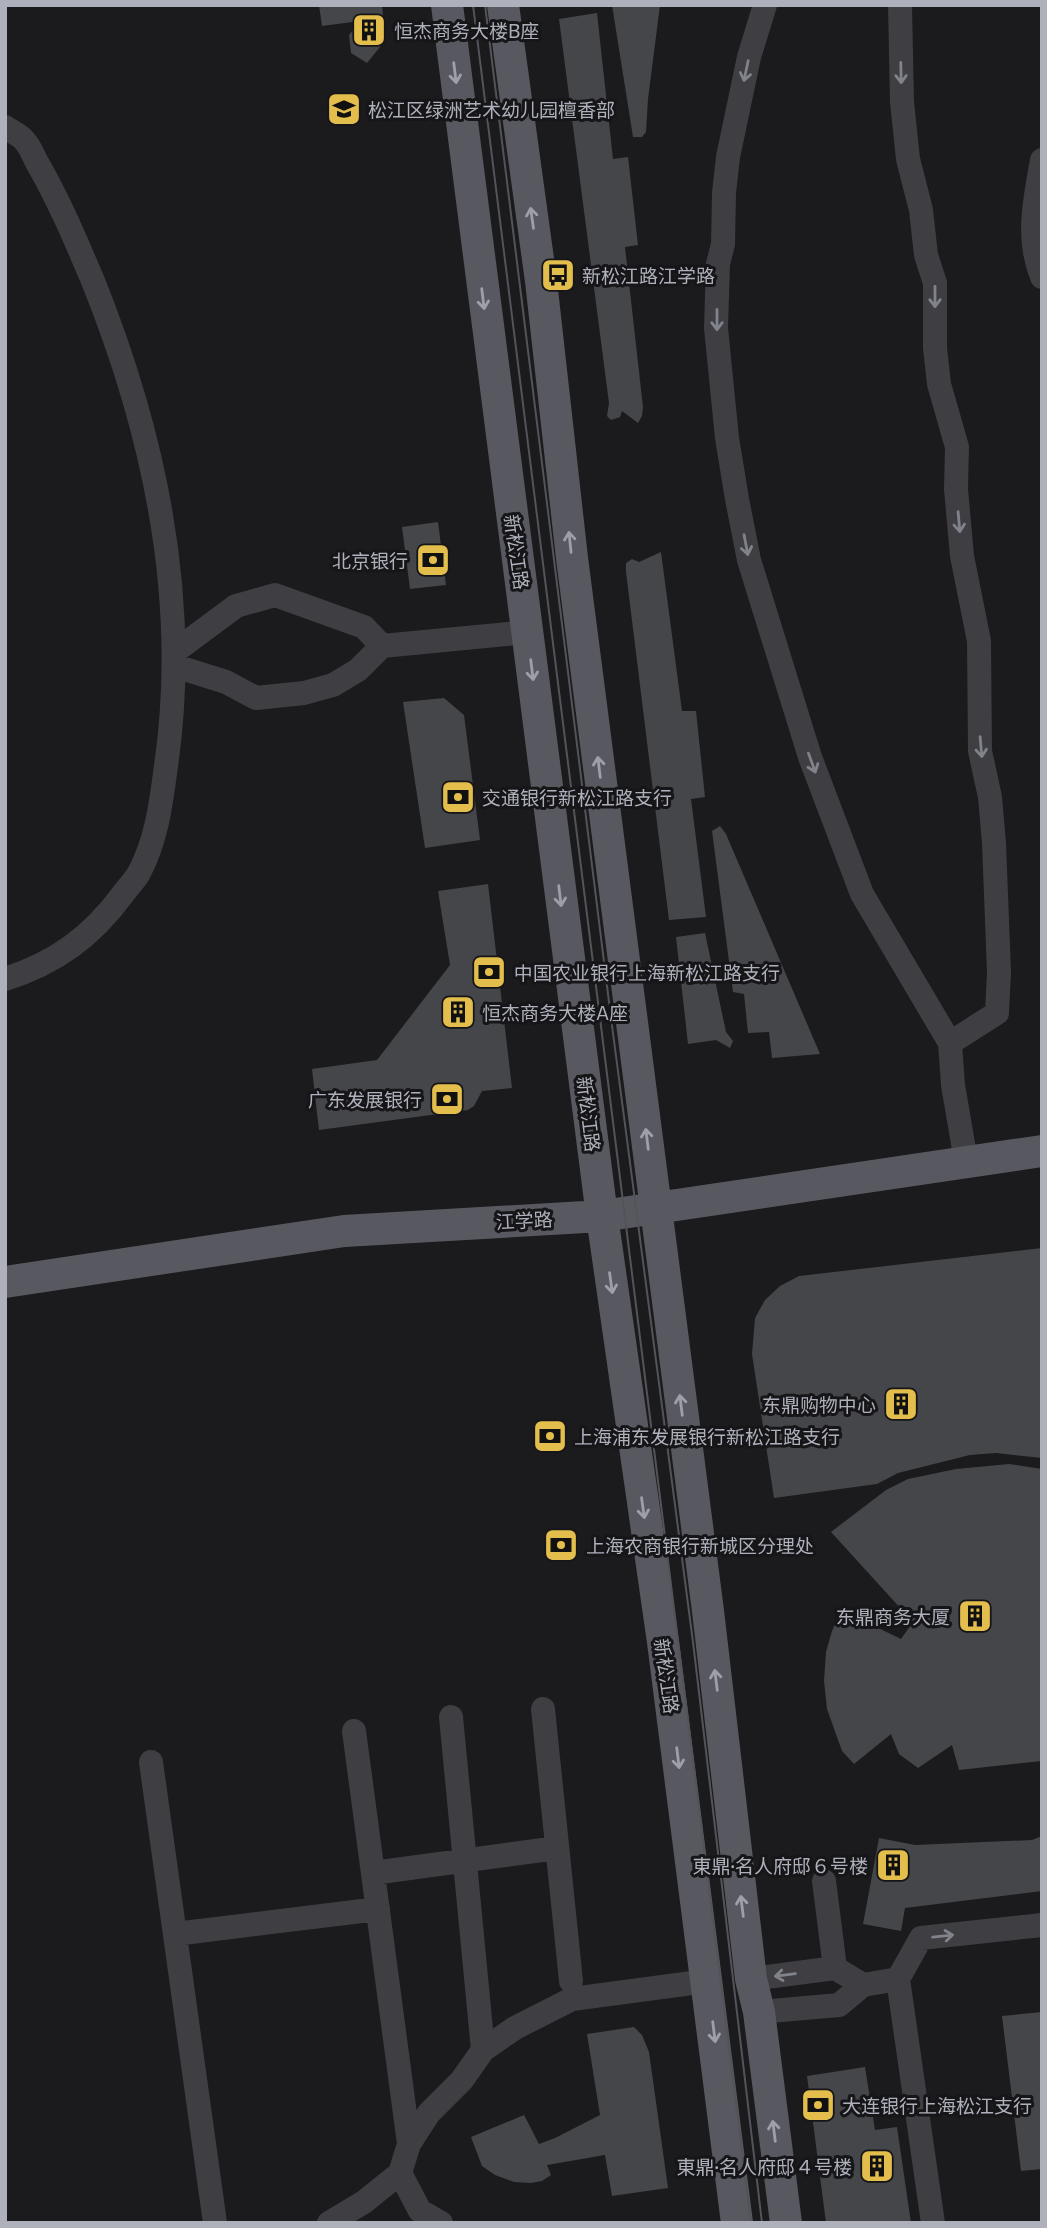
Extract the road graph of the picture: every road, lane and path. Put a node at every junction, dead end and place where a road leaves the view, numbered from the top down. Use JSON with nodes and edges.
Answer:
{"nodes":[{"id":1,"x":447,"y":5,"type":"edge"},
{"id":2,"x":503,"y":5,"type":"edge"},
{"id":3,"x":765,"y":5,"type":"edge"},
{"id":4,"x":900,"y":5,"type":"edge"},
{"id":5,"x":5,"y":127,"type":"edge"},
{"id":6,"x":1042,"y":160,"type":"edge"},
{"id":7,"x":1042,"y":277,"type":"edge"},
{"id":8,"x":528,"y":632,"type":"junction"},
{"id":9,"x":382,"y":646,"type":"junction"},
{"id":10,"x":175,"y":659,"type":"junction"},
{"id":11,"x":5,"y":979,"type":"edge"},
{"id":12,"x":950,"y":1043,"type":"junction"},
{"id":13,"x":1042,"y":1151,"type":"edge"},
{"id":14,"x":966,"y":1161,"type":"junction"},
{"id":15,"x":655,"y":1206,"type":"junction"},
{"id":16,"x":602,"y":1216,"type":"junction"},
{"id":17,"x":5,"y":1282,"type":"edge"},
{"id":18,"x":543,"y":1709,"type":"dead end"},
{"id":19,"x":451,"y":1717,"type":"dead end"},
{"id":20,"x":354,"y":1731,"type":"dead end"},
{"id":21,"x":151,"y":1762,"type":"dead end"},
{"id":22,"x":557,"y":1848,"type":"junction"},
{"id":23,"x":465,"y":1860,"type":"junction"},
{"id":24,"x":373,"y":1873,"type":"junction"},
{"id":25,"x":824,"y":1881,"type":"dead end"},
{"id":26,"x":378,"y":1909,"type":"junction"},
{"id":27,"x":1042,"y":1924,"type":"edge"},
{"id":28,"x":175,"y":1934,"type":"junction"},
{"id":29,"x":835,"y":1969,"type":"junction"},
{"id":30,"x":751,"y":1979,"type":"junction"},
{"id":31,"x":898,"y":1979,"type":"junction"},
{"id":32,"x":570,"y":1981,"type":"dead end"},
{"id":33,"x":707,"y":1981,"type":"junction"},
{"id":34,"x":863,"y":1985,"type":"junction"},
{"id":35,"x":759,"y":2012,"type":"junction"},
{"id":36,"x":484,"y":2050,"type":"junction"},
{"id":37,"x":408,"y":2144,"type":"junction"},
{"id":38,"x":400,"y":2173,"type":"junction"},
{"id":39,"x":331,"y":2222,"type":"edge"},
{"id":40,"x":215,"y":2223,"type":"edge"},
{"id":41,"x":441,"y":2223,"type":"edge"},
{"id":42,"x":737,"y":2223,"type":"edge"},
{"id":43,"x":786,"y":2223,"type":"edge"},
{"id":44,"x":933,"y":2223,"type":"edge"}],
"edges":[{"from":1,"to":8,"type":"main road","name":"新松江路","one_way":true},
{"from":15,"to":2,"type":"main road","one_way":true},
{"from":3,"to":12,"type":"street","one_way":true},
{"from":4,"to":12,"type":"street","one_way":true},
{"from":5,"to":10,"type":"street"},
{"from":6,"to":7,"type":"street"},
{"from":8,"to":9,"type":"street"},
{"from":8,"to":16,"type":"main road","name":"新松江路","one_way":true},
{"from":9,"to":10,"type":"street"},
{"from":9,"to":10,"type":"street"},
{"from":10,"to":11,"type":"street"},
{"from":12,"to":14,"type":"street"},
{"from":13,"to":14,"type":"main road","name":"江学路"},
{"from":14,"to":15,"type":"main road","name":"江学路"},
{"from":15,"to":16,"type":"main road","name":"江学路"},
{"from":30,"to":15,"type":"main road","one_way":true},
{"from":16,"to":17,"type":"main road","name":"江学路"},
{"from":16,"to":33,"type":"main road","name":"新松江路","one_way":true},
{"from":18,"to":22,"type":"street"},
{"from":19,"to":23,"type":"street"},
{"from":20,"to":24,"type":"street"},
{"from":21,"to":28,"type":"street"},
{"from":22,"to":23,"type":"street"},
{"from":22,"to":32,"type":"street"},
{"from":23,"to":24,"type":"street"},
{"from":23,"to":36,"type":"street"},
{"from":24,"to":26,"type":"street"},
{"from":25,"to":29,"type":"street"},
{"from":26,"to":28,"type":"street"},
{"from":26,"to":37,"type":"street"},
{"from":31,"to":27,"type":"street","one_way":true},
{"from":28,"to":40,"type":"street"},
{"from":29,"to":30,"type":"street","one_way":true},
{"from":29,"to":34,"type":"street"},
{"from":30,"to":35,"type":"main road"},
{"from":31,"to":34,"type":"street"},
{"from":31,"to":44,"type":"street"},
{"from":33,"to":36,"type":"street"},
{"from":33,"to":42,"type":"main road","name":"新松江路","one_way":true},
{"from":34,"to":35,"type":"street"},
{"from":43,"to":35,"type":"main road","one_way":true},
{"from":36,"to":37,"type":"street"},
{"from":37,"to":38,"type":"street"},
{"from":38,"to":39,"type":"street"},
{"from":38,"to":41,"type":"street"}]}
